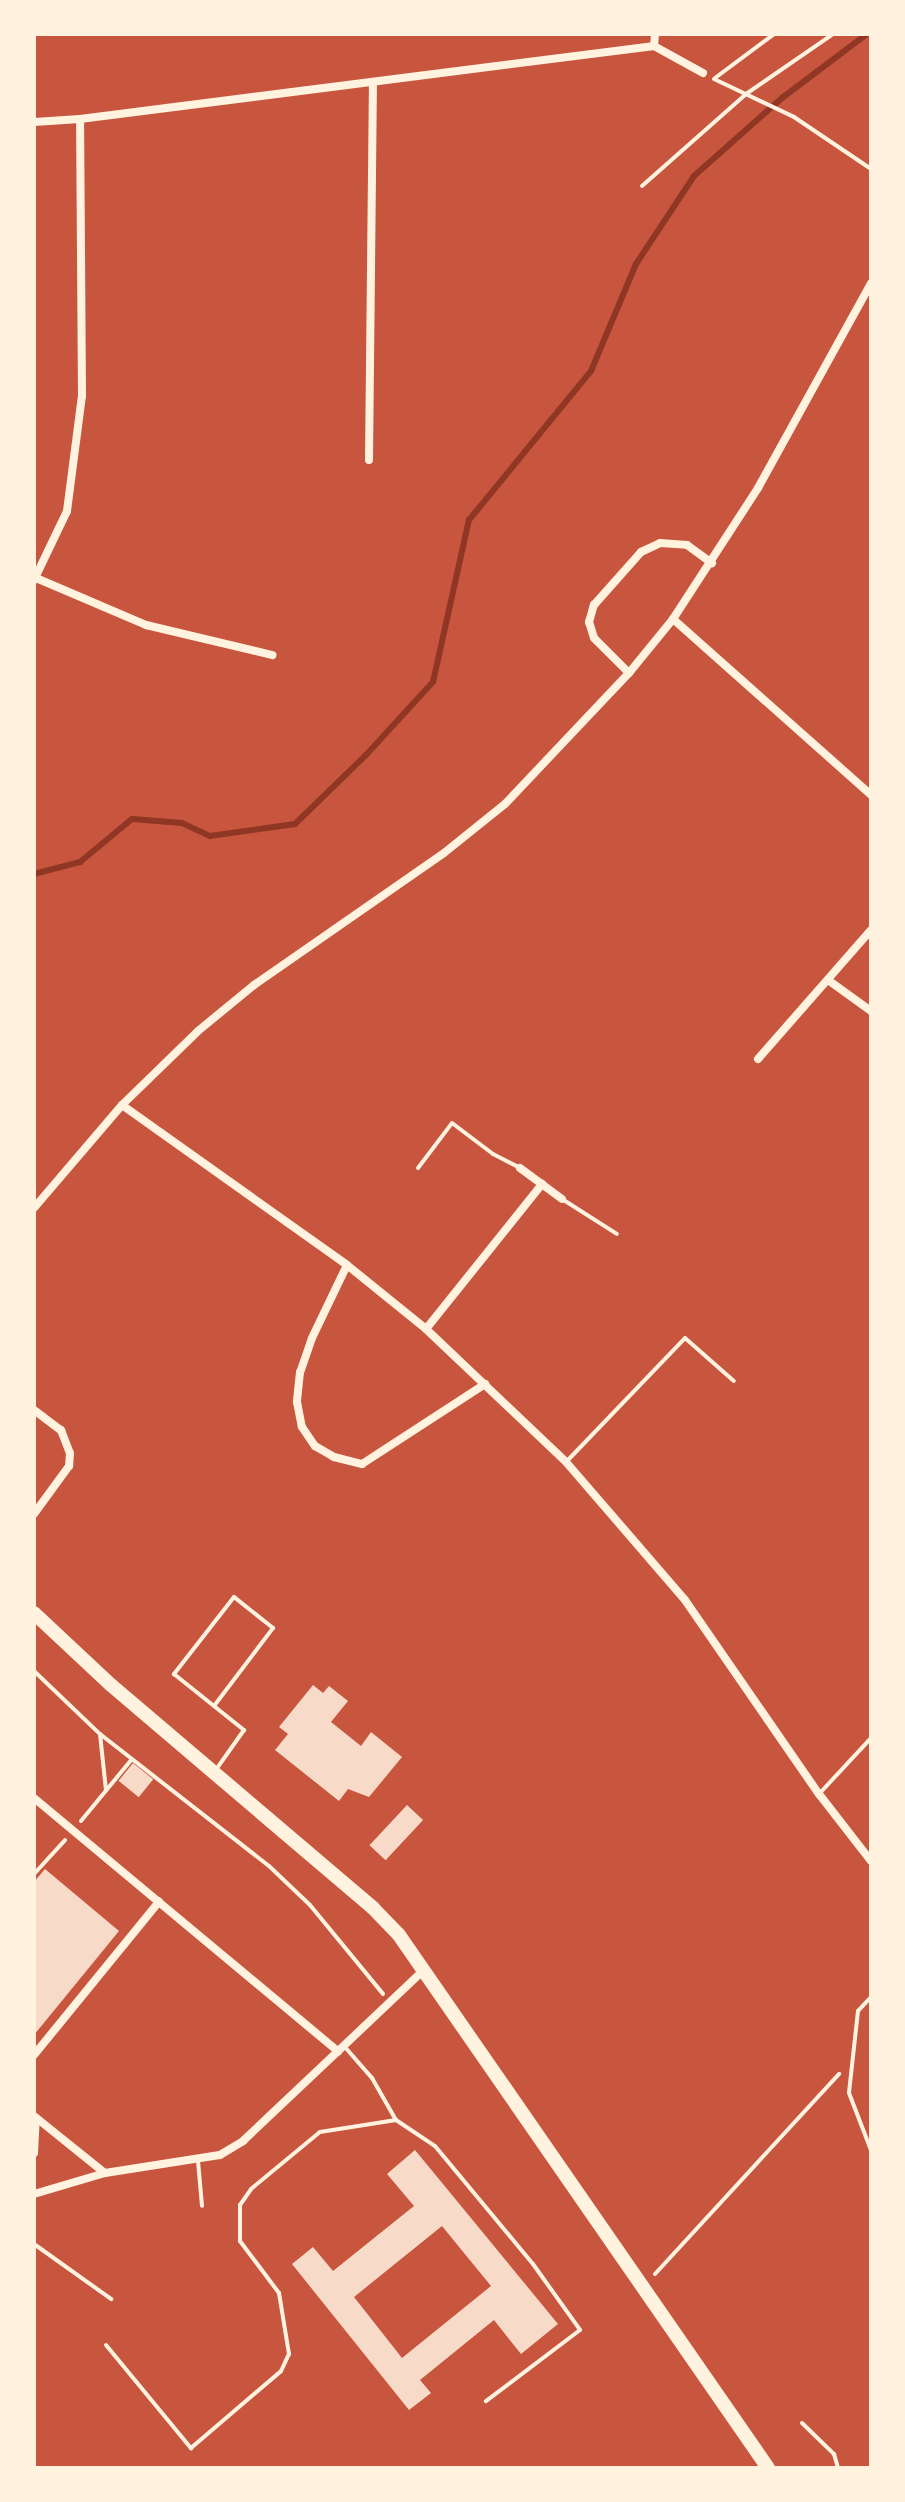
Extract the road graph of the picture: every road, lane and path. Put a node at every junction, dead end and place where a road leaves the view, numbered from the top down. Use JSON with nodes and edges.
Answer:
{"nodes":[{"id":1,"x":655,"y":34,"type":"edge"},
{"id":2,"x":774,"y":34,"type":"edge"},
{"id":3,"x":833,"y":34,"type":"edge"},
{"id":4,"x":654,"y":46,"type":"junction"},
{"id":5,"x":703,"y":73,"type":"joint"},
{"id":6,"x":714,"y":79,"type":"junction"},
{"id":7,"x":373,"y":82,"type":"junction"},
{"id":8,"x":746,"y":94,"type":"junction"},
{"id":9,"x":80,"y":119,"type":"junction"},
{"id":10,"x":34,"y":122,"type":"edge"},
{"id":11,"x":871,"y":169,"type":"edge"},
{"id":12,"x":642,"y":186,"type":"dead end"},
{"id":13,"x":871,"y":283,"type":"edge"},
{"id":14,"x":369,"y":460,"type":"dead end"},
{"id":15,"x":712,"y":563,"type":"junction"},
{"id":16,"x":35,"y":579,"type":"edge"},
{"id":17,"x":673,"y":619,"type":"junction"},
{"id":18,"x":272,"y":655,"type":"dead end"},
{"id":19,"x":629,"y":673,"type":"junction"},
{"id":20,"x":871,"y":795,"type":"edge"},
{"id":21,"x":871,"y":930,"type":"edge"},
{"id":22,"x":828,"y":980,"type":"junction"},
{"id":23,"x":871,"y":1011,"type":"edge"},
{"id":24,"x":758,"y":1059,"type":"dead end"},
{"id":25,"x":122,"y":1105,"type":"junction"},
{"id":26,"x":418,"y":1168,"type":"dead end"},
{"id":27,"x":520,"y":1168,"type":"joint"},
{"id":28,"x":542,"y":1184,"type":"junction"},
{"id":29,"x":562,"y":1199,"type":"joint"},
{"id":30,"x":34,"y":1208,"type":"edge"},
{"id":31,"x":617,"y":1234,"type":"dead end"},
{"id":32,"x":347,"y":1265,"type":"junction"},
{"id":33,"x":426,"y":1329,"type":"junction"},
{"id":34,"x":734,"y":1381,"type":"dead end"},
{"id":35,"x":485,"y":1384,"type":"junction"},
{"id":36,"x":34,"y":1410,"type":"edge"},
{"id":37,"x":566,"y":1462,"type":"junction"},
{"id":38,"x":34,"y":1514,"type":"edge"},
{"id":39,"x":34,"y":1613,"type":"edge"},
{"id":40,"x":34,"y":1671,"type":"edge"},
{"id":41,"x":214,"y":1706,"type":"junction"},
{"id":42,"x":100,"y":1734,"type":"junction"},
{"id":43,"x":871,"y":1738,"type":"edge"},
{"id":44,"x":132,"y":1759,"type":"junction"},
{"id":45,"x":214,"y":1773,"type":"junction"},
{"id":46,"x":106,"y":1790,"type":"junction"},
{"id":47,"x":819,"y":1794,"type":"junction"},
{"id":48,"x":34,"y":1798,"type":"edge"},
{"id":49,"x":73,"y":1831,"type":"junction"},
{"id":50,"x":871,"y":1861,"type":"edge"},
{"id":51,"x":34,"y":1874,"type":"edge"},
{"id":52,"x":159,"y":1902,"type":"junction"},
{"id":53,"x":425,"y":1969,"type":"junction"},
{"id":54,"x":871,"y":1997,"type":"edge"},
{"id":55,"x":390,"y":2003,"type":"junction"},
{"id":56,"x":341,"y":2049,"type":"junction"},
{"id":57,"x":34,"y":2055,"type":"edge"},
{"id":58,"x":852,"y":2060,"type":"junction"},
{"id":59,"x":35,"y":2117,"type":"edge"},
{"id":60,"x":396,"y":2120,"type":"junction"},
{"id":61,"x":871,"y":2150,"type":"edge"},
{"id":62,"x":34,"y":2153,"type":"edge"},
{"id":63,"x":198,"y":2161,"type":"junction"},
{"id":64,"x":105,"y":2173,"type":"junction"},
{"id":65,"x":34,"y":2194,"type":"edge"},
{"id":66,"x":202,"y":2206,"type":"dead end"},
{"id":67,"x":34,"y":2244,"type":"edge"},
{"id":68,"x":642,"y":2287,"type":"junction"},
{"id":69,"x":111,"y":2299,"type":"dead end"},
{"id":70,"x":106,"y":2345,"type":"dead end"},
{"id":71,"x":486,"y":2401,"type":"dead end"},
{"id":72,"x":802,"y":2423,"type":"dead end"},
{"id":73,"x":768,"y":2468,"type":"edge"},
{"id":74,"x":838,"y":2468,"type":"edge"}],
"edges":[{"from":1,"to":4,"type":"street"},
{"from":2,"to":6,"type":"path"},
{"from":3,"to":8,"type":"path"},
{"from":4,"to":5,"type":"street"},
{"from":4,"to":7,"type":"street"},
{"from":5,"to":6,"type":"path"},
{"from":6,"to":8,"type":"path"},
{"from":7,"to":9,"type":"street"},
{"from":7,"to":14,"type":"street"},
{"from":8,"to":11,"type":"path"},
{"from":8,"to":12,"type":"path"},
{"from":9,"to":10,"type":"street"},
{"from":9,"to":16,"type":"street"},
{"from":13,"to":15,"type":"street"},
{"from":15,"to":17,"type":"street"},
{"from":15,"to":19,"type":"street"},
{"from":16,"to":18,"type":"street"},
{"from":17,"to":19,"type":"street"},
{"from":17,"to":20,"type":"street"},
{"from":19,"to":25,"type":"street"},
{"from":21,"to":22,"type":"street"},
{"from":22,"to":23,"type":"street"},
{"from":22,"to":24,"type":"street"},
{"from":25,"to":30,"type":"street"},
{"from":25,"to":32,"type":"street"},
{"from":26,"to":27,"type":"lane"},
{"from":27,"to":28,"type":"street"},
{"from":28,"to":29,"type":"street"},
{"from":28,"to":33,"type":"street"},
{"from":29,"to":31,"type":"lane"},
{"from":32,"to":33,"type":"street"},
{"from":32,"to":35,"type":"street"},
{"from":33,"to":35,"type":"street"},
{"from":34,"to":37,"type":"lane"},
{"from":35,"to":37,"type":"street"},
{"from":36,"to":38,"type":"street"},
{"from":37,"to":47,"type":"street"},
{"from":39,"to":45,"type":"highway"},
{"from":40,"to":42,"type":"path"},
{"from":41,"to":41,"type":"lane"},
{"from":41,"to":45,"type":"lane"},
{"from":42,"to":44,"type":"path"},
{"from":42,"to":46,"type":"path"},
{"from":43,"to":47,"type":"lane"},
{"from":44,"to":46,"type":"path"},
{"from":44,"to":55,"type":"path"},
{"from":45,"to":53,"type":"highway"},
{"from":46,"to":49,"type":"path"},
{"from":47,"to":50,"type":"street"},
{"from":48,"to":49,"type":"street"},
{"from":49,"to":51,"type":"path"},
{"from":49,"to":52,"type":"street"},
{"from":52,"to":56,"type":"street"},
{"from":52,"to":57,"type":"street"},
{"from":53,"to":55,"type":"street"},
{"from":53,"to":68,"type":"highway"},
{"from":54,"to":58,"type":"lane"},
{"from":55,"to":56,"type":"street"},
{"from":56,"to":60,"type":"lane"},
{"from":56,"to":63,"type":"street"},
{"from":58,"to":61,"type":"lane"},
{"from":58,"to":68,"type":"path"},
{"from":59,"to":62,"type":"street"},
{"from":59,"to":64,"type":"street"},
{"from":60,"to":70,"type":"lane"},
{"from":60,"to":71,"type":"lane"},
{"from":63,"to":64,"type":"street"},
{"from":63,"to":66,"type":"lane"},
{"from":64,"to":65,"type":"street"},
{"from":67,"to":69,"type":"lane"},
{"from":68,"to":73,"type":"highway"},
{"from":72,"to":74,"type":"lane"}]}
